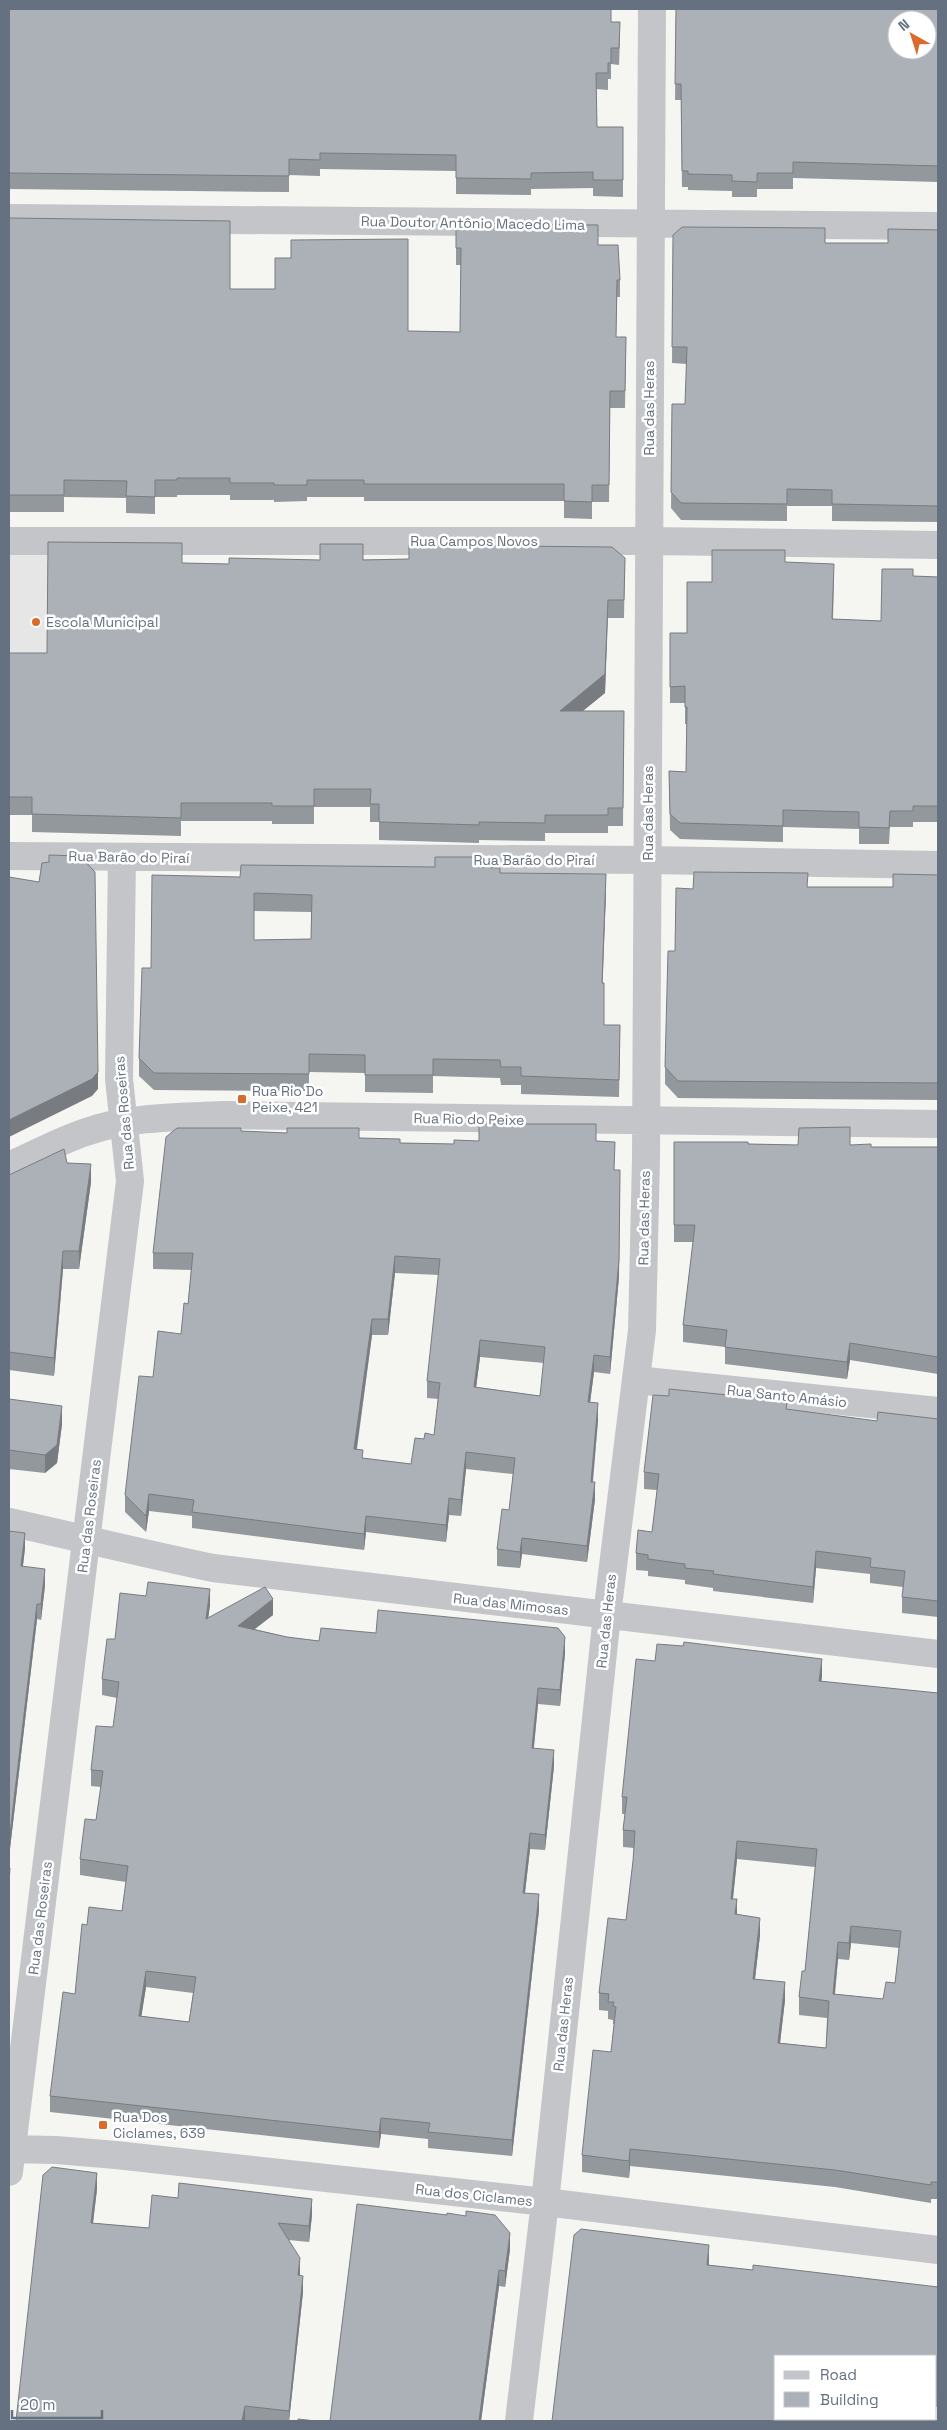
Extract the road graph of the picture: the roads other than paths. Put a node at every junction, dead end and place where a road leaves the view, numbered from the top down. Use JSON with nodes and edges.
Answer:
{"nodes":[{"id":1,"x":652,"y":9,"type":"edge"},
{"id":2,"x":9,"y":218,"type":"edge"},
{"id":3,"x":650,"y":225,"type":"junction"},
{"id":4,"x":938,"y":226,"type":"edge"},
{"id":5,"x":9,"y":541,"type":"edge"},
{"id":6,"x":648,"y":541,"type":"junction"},
{"id":7,"x":938,"y":545,"type":"edge"},
{"id":8,"x":9,"y":856,"type":"edge"},
{"id":9,"x":122,"y":857,"type":"junction"},
{"id":10,"x":648,"y":860,"type":"junction"},
{"id":11,"x":938,"y":865,"type":"edge"},
{"id":12,"x":124,"y":1122,"type":"junction"},
{"id":13,"x":646,"y":1122,"type":"junction"},
{"id":14,"x":938,"y":1124,"type":"edge"},
{"id":15,"x":9,"y":1166,"type":"edge"},
{"id":16,"x":636,"y":1380,"type":"junction"},
{"id":17,"x":938,"y":1411,"type":"edge"},
{"id":18,"x":9,"y":1522,"type":"edge"},
{"id":19,"x":86,"y":1538,"type":"junction"},
{"id":20,"x":607,"y":1615,"type":"junction"},
{"id":21,"x":938,"y":1654,"type":"edge"},
{"id":22,"x":10,"y":2157,"type":"edge"},
{"id":23,"x":544,"y":2202,"type":"junction"},
{"id":24,"x":938,"y":2250,"type":"edge"},
{"id":25,"x":519,"y":2421,"type":"edge"}],
"edges":[{"from":1,"to":3,"type":"street","name":"Rua das Heras"},
{"from":2,"to":3,"type":"street","name":"Rua Doutor Antônio Macedo Lima"},
{"from":3,"to":4,"type":"street","name":"Rua Doutor Antônio Macedo Lima"},
{"from":3,"to":6,"type":"street","name":"Rua das Heras"},
{"from":5,"to":6,"type":"street","name":"Rua Campos Novos"},
{"from":6,"to":7,"type":"street","name":"Rua Campos Novos"},
{"from":6,"to":10,"type":"street","name":"Rua das Heras"},
{"from":8,"to":9,"type":"street","name":"Rua Barão do Piraí"},
{"from":9,"to":10,"type":"street","name":"Rua Barão do Piraí"},
{"from":9,"to":12,"type":"street","name":"Rua das Roseiras"},
{"from":10,"to":11,"type":"street","name":"Rua Barão do Piraí"},
{"from":10,"to":13,"type":"street","name":"Rua das Heras"},
{"from":12,"to":13,"type":"street","name":"Rua Rio do Peixe"},
{"from":12,"to":15,"type":"street","name":"Rua Rio do Peixe"},
{"from":12,"to":19,"type":"street","name":"Rua das Roseiras"},
{"from":13,"to":14,"type":"street","name":"Rua Rio do Peixe"},
{"from":13,"to":16,"type":"street","name":"Rua das Heras"},
{"from":16,"to":17,"type":"street","name":"Rua Santo Amásio"},
{"from":16,"to":20,"type":"street","name":"Rua das Heras"},
{"from":18,"to":19,"type":"street","name":"Rua das Mimosas"},
{"from":19,"to":20,"type":"street","name":"Rua das Mimosas"},
{"from":19,"to":22,"type":"street","name":"Rua das Roseiras"},
{"from":20,"to":21,"type":"street","name":"Rua das Mimosas"},
{"from":20,"to":23,"type":"street","name":"Rua das Heras"},
{"from":22,"to":23,"type":"street","name":"Rua dos Ciclames"},
{"from":23,"to":24,"type":"street","name":"Rua dos Ciclames"},
{"from":23,"to":25,"type":"street","name":"Rua das Heras"}]}
